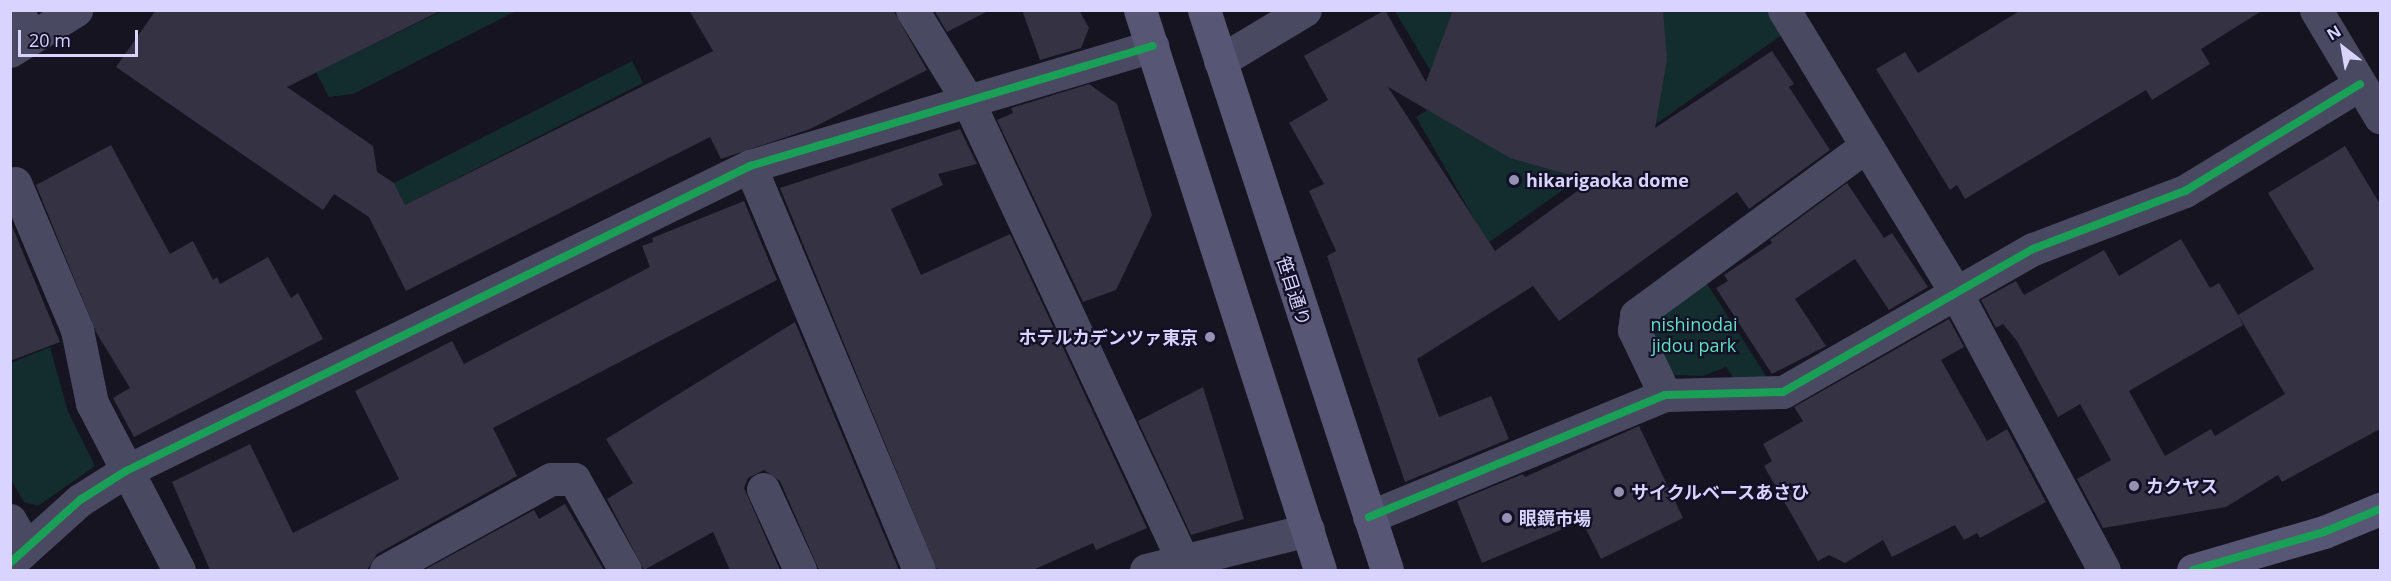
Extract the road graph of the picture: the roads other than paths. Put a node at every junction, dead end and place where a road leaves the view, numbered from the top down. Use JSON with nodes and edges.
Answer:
{"nodes":[{"id":1,"x":76,"y":10,"type":"edge"},
{"id":2,"x":912,"y":10,"type":"edge"},
{"id":3,"x":1140,"y":10,"type":"edge"},
{"id":4,"x":1204,"y":10,"type":"edge"},
{"id":5,"x":1305,"y":10,"type":"edge"},
{"id":6,"x":1784,"y":10,"type":"edge"},
{"id":7,"x":2316,"y":10,"type":"edge"},
{"id":8,"x":19,"y":33,"type":"edge"},
{"id":9,"x":1152,"y":46,"type":"junction"},
{"id":10,"x":1220,"y":61,"type":"junction"},
{"id":11,"x":2360,"y":84,"type":"junction"},
{"id":12,"x":968,"y":101,"type":"junction"},
{"id":13,"x":2380,"y":117,"type":"edge"},
{"id":14,"x":1866,"y":146,"type":"junction"},
{"id":15,"x":750,"y":165,"type":"junction"},
{"id":16,"x":15,"y":183,"type":"dead end"},
{"id":17,"x":1955,"y":291,"type":"junction"},
{"id":18,"x":1665,"y":394,"type":"junction"},
{"id":19,"x":126,"y":471,"type":"junction"},
{"id":20,"x":763,"y":489,"type":"dead end"},
{"id":21,"x":2380,"y":509,"type":"edge"},
{"id":22,"x":1369,"y":517,"type":"junction"},
{"id":23,"x":1308,"y":530,"type":"junction"},
{"id":24,"x":16,"y":544,"type":"edge"},
{"id":25,"x":1183,"y":561,"type":"junction"},
{"id":26,"x":179,"y":570,"type":"edge"},
{"id":27,"x":386,"y":570,"type":"edge"},
{"id":28,"x":625,"y":570,"type":"edge"},
{"id":29,"x":800,"y":570,"type":"edge"},
{"id":30,"x":919,"y":570,"type":"edge"},
{"id":31,"x":1146,"y":570,"type":"edge"},
{"id":32,"x":1320,"y":570,"type":"edge"},
{"id":33,"x":1387,"y":570,"type":"edge"},
{"id":34,"x":2104,"y":570,"type":"edge"},
{"id":35,"x":2193,"y":570,"type":"edge"}],
"edges":[{"from":1,"to":8,"type":"street"},
{"from":2,"to":12,"type":"street"},
{"from":3,"to":9,"type":"main road"},
{"from":4,"to":10,"type":"main road","name":"笹目通り"},
{"from":5,"to":10,"type":"street"},
{"from":6,"to":14,"type":"street"},
{"from":7,"to":11,"type":"street"},
{"from":9,"to":12,"type":"street"},
{"from":9,"to":23,"type":"main road"},
{"from":10,"to":22,"type":"main road","name":"笹目通り"},
{"from":11,"to":13,"type":"street"},
{"from":11,"to":17,"type":"street"},
{"from":12,"to":15,"type":"street"},
{"from":12,"to":25,"type":"street"},
{"from":14,"to":17,"type":"street"},
{"from":14,"to":18,"type":"street"},
{"from":15,"to":19,"type":"street"},
{"from":15,"to":30,"type":"street"},
{"from":16,"to":19,"type":"street"},
{"from":17,"to":18,"type":"street"},
{"from":17,"to":34,"type":"street"},
{"from":18,"to":22,"type":"street"},
{"from":19,"to":24,"type":"street"},
{"from":19,"to":26,"type":"street"},
{"from":20,"to":29,"type":"street"},
{"from":21,"to":35,"type":"main road"},
{"from":22,"to":33,"type":"main road","name":"笹目通り"},
{"from":23,"to":25,"type":"street"},
{"from":23,"to":32,"type":"main road"},
{"from":25,"to":31,"type":"street"},
{"from":27,"to":28,"type":"street"}]}
